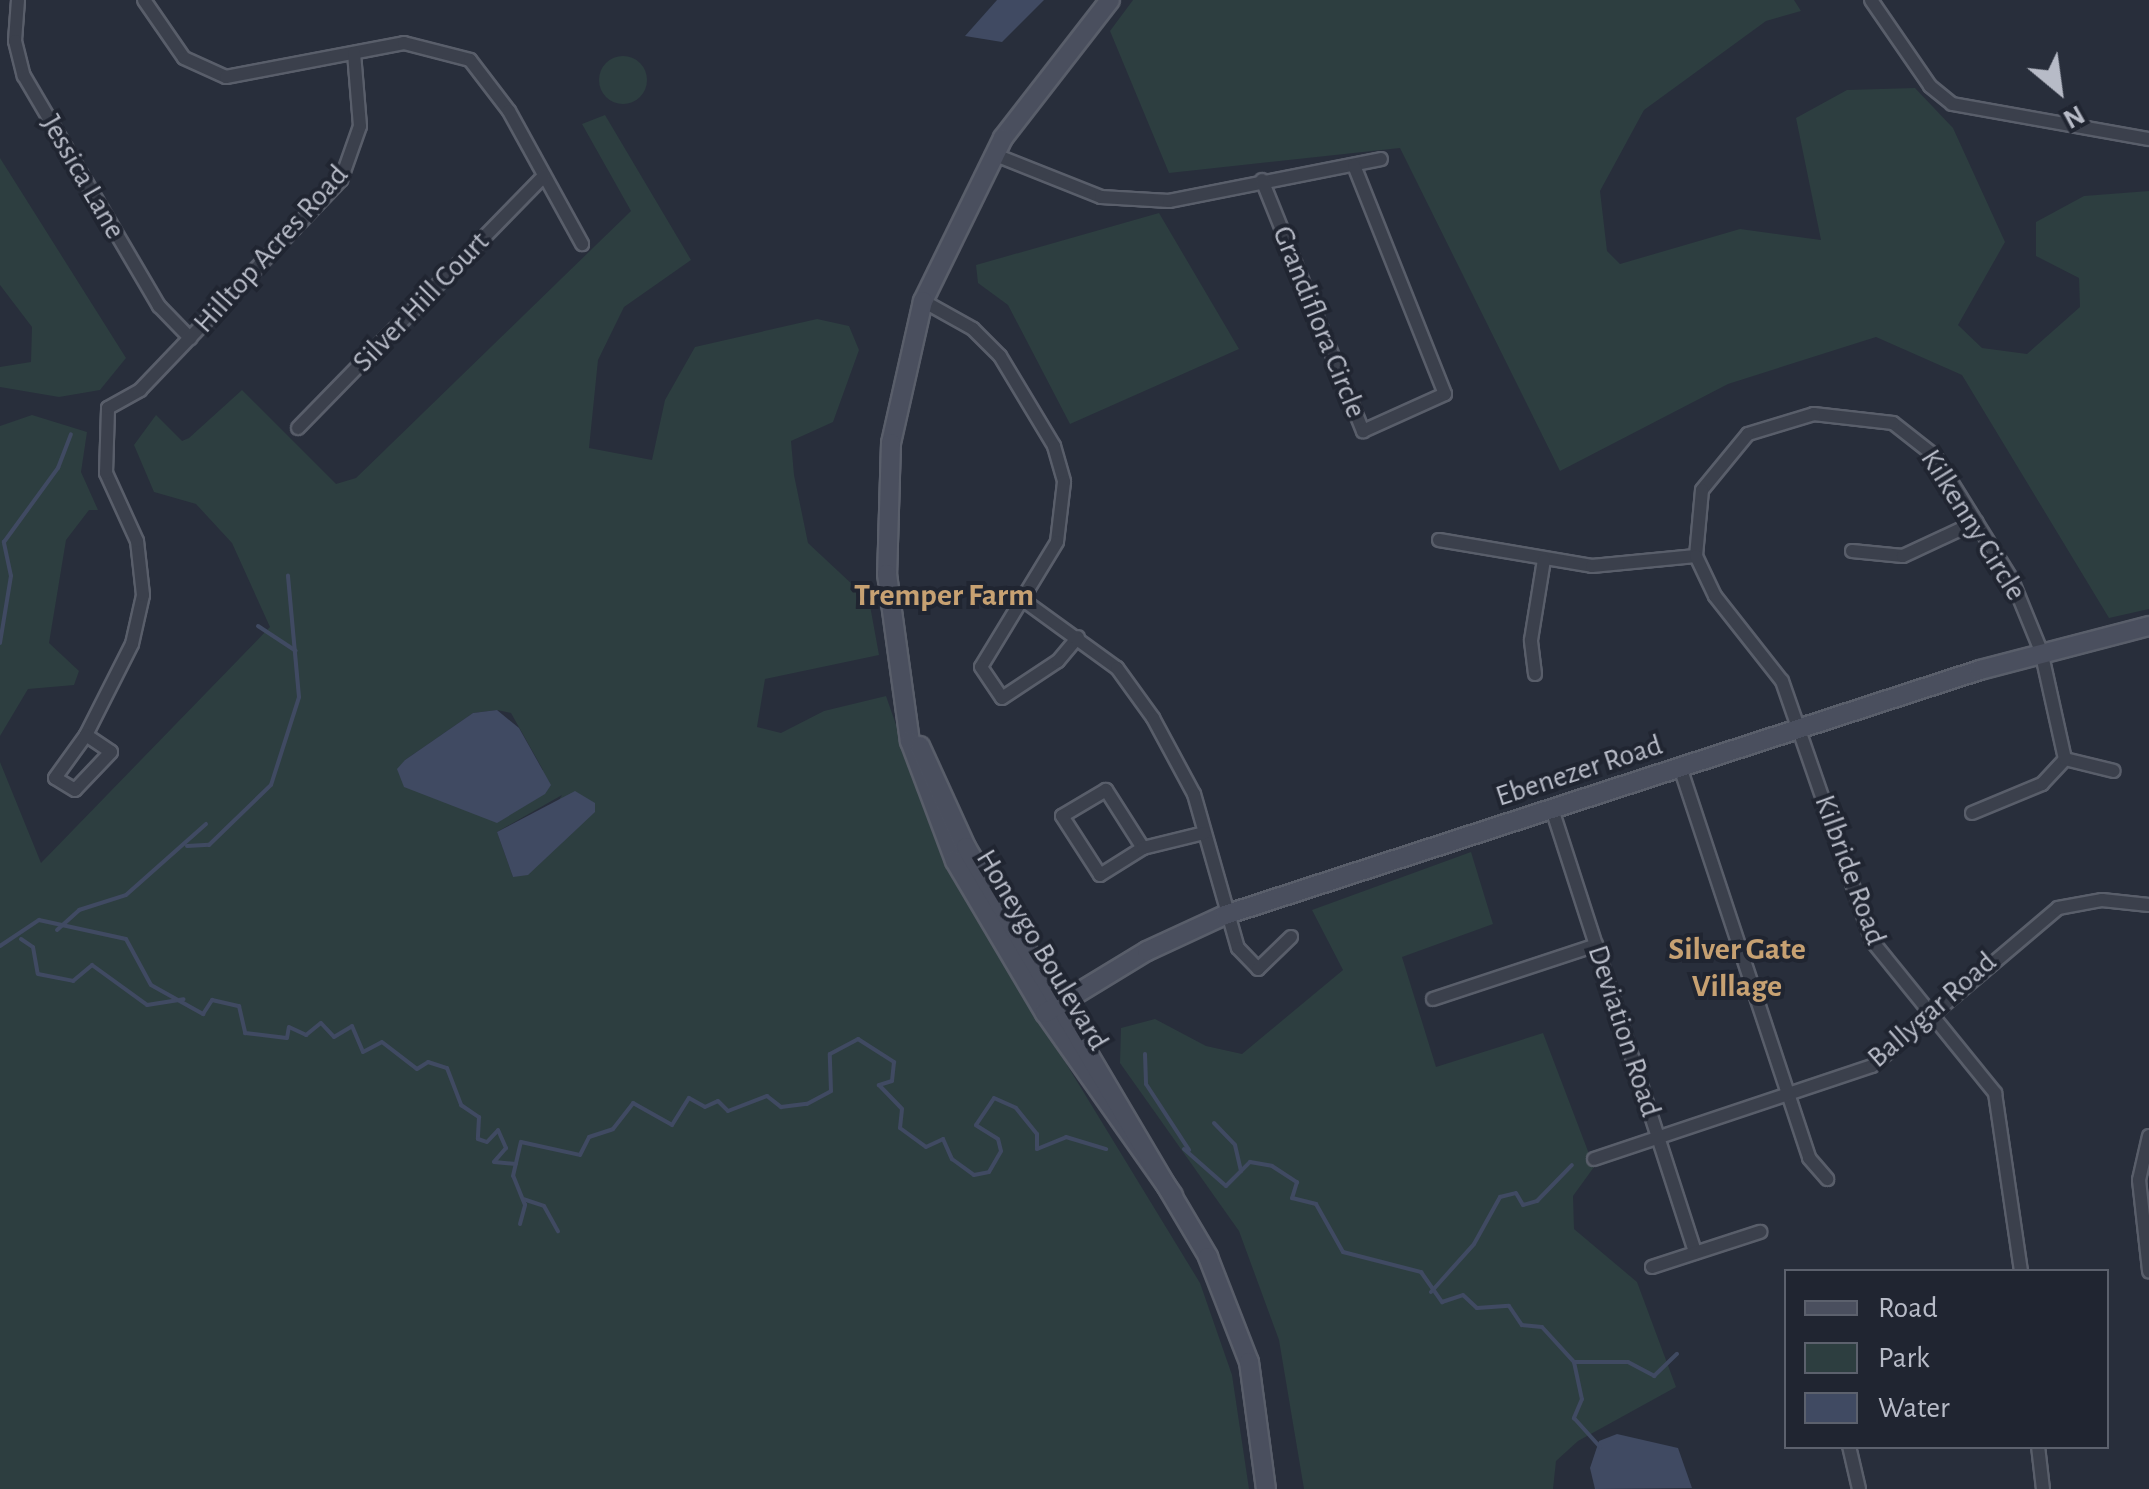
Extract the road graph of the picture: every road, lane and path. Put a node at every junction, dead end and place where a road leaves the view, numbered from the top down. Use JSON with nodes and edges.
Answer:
{"nodes":[{"id":1,"x":18,"y":0,"type":"edge"},
{"id":2,"x":144,"y":0,"type":"edge"},
{"id":3,"x":1110,"y":0,"type":"edge"},
{"id":4,"x":1871,"y":0,"type":"edge"},
{"id":5,"x":354,"y":53,"type":"junction"},
{"id":6,"x":2149,"y":139,"type":"edge"},
{"id":7,"x":993,"y":154,"type":"junction"},
{"id":8,"x":1381,"y":160,"type":"dead end"},
{"id":9,"x":1354,"y":165,"type":"junction"},
{"id":10,"x":544,"y":176,"type":"junction"},
{"id":11,"x":1262,"y":180,"type":"junction"},
{"id":12,"x":582,"y":244,"type":"dead end"},
{"id":13,"x":923,"y":302,"type":"junction"},
{"id":14,"x":190,"y":338,"type":"junction"},
{"id":15,"x":298,"y":428,"type":"dead end"},
{"id":16,"x":1976,"y":522,"type":"junction"},
{"id":17,"x":1439,"y":540,"type":"dead end"},
{"id":18,"x":1852,"y":551,"type":"dead end"},
{"id":19,"x":1696,"y":556,"type":"junction"},
{"id":20,"x":1544,"y":560,"type":"junction"},
{"id":21,"x":1023,"y":600,"type":"junction"},
{"id":22,"x":2149,"y":626,"type":"edge"},
{"id":23,"x":1078,"y":637,"type":"junction"},
{"id":24,"x":2040,"y":652,"type":"junction"},
{"id":25,"x":1534,"y":674,"type":"dead end"},
{"id":26,"x":907,"y":713,"type":"junction"},
{"id":27,"x":1800,"y":727,"type":"junction"},
{"id":28,"x":86,"y":734,"type":"junction"},
{"id":29,"x":2065,"y":759,"type":"junction"},
{"id":30,"x":1680,"y":767,"type":"junction"},
{"id":31,"x":2114,"y":770,"type":"dead end"},
{"id":32,"x":1552,"y":809,"type":"junction"},
{"id":33,"x":1972,"y":813,"type":"dead end"},
{"id":34,"x":1204,"y":833,"type":"junction"},
{"id":35,"x":1143,"y":848,"type":"junction"},
{"id":36,"x":2149,"y":905,"type":"edge"},
{"id":37,"x":1225,"y":915,"type":"junction"},
{"id":38,"x":1291,"y":937,"type":"dead end"},
{"id":39,"x":1596,"y":945,"type":"junction"},
{"id":40,"x":1433,"y":998,"type":"dead end"},
{"id":41,"x":1062,"y":1003,"type":"junction"},
{"id":42,"x":1045,"y":1013,"type":"junction"},
{"id":43,"x":1934,"y":1014,"type":"junction"},
{"id":44,"x":1788,"y":1096,"type":"junction"},
{"id":45,"x":2149,"y":1136,"type":"edge"},
{"id":46,"x":1658,"y":1138,"type":"junction"},
{"id":47,"x":1594,"y":1159,"type":"dead end"},
{"id":48,"x":1827,"y":1179,"type":"dead end"},
{"id":49,"x":1173,"y":1195,"type":"junction"},
{"id":50,"x":1760,"y":1232,"type":"dead end"},
{"id":51,"x":1695,"y":1252,"type":"junction"},
{"id":52,"x":1652,"y":1267,"type":"dead end"},
{"id":53,"x":2021,"y":1269,"type":"edge"},
{"id":54,"x":2149,"y":1271,"type":"edge"},
{"id":55,"x":1850,"y":1449,"type":"edge"},
{"id":56,"x":2038,"y":1449,"type":"edge"},
{"id":57,"x":1266,"y":1489,"type":"edge"},
{"id":58,"x":1859,"y":1489,"type":"edge"},
{"id":59,"x":2043,"y":1489,"type":"edge"}],
"edges":[{"from":1,"to":14,"type":"street","name":"Jessica Lane"},
{"from":2,"to":5,"type":"street"},
{"from":3,"to":7,"type":"main road","name":"Honeygo Boulevard"},
{"from":4,"to":6,"type":"street"},
{"from":5,"to":10,"type":"street"},
{"from":5,"to":14,"type":"street","name":"Hilltop Acres Road"},
{"from":7,"to":11,"type":"street"},
{"from":7,"to":13,"type":"main road","name":"Honeygo Boulevard"},
{"from":8,"to":9,"type":"street"},
{"from":9,"to":11,"type":"street"},
{"from":9,"to":11,"type":"street","name":"Grandiflora Circle"},
{"from":10,"to":12,"type":"street"},
{"from":10,"to":15,"type":"street","name":"Silver Hill Court"},
{"from":13,"to":21,"type":"street"},
{"from":13,"to":26,"type":"main road","name":"Honeygo Boulevard"},
{"from":14,"to":28,"type":"street","name":"Hilltop Acres Road"},
{"from":16,"to":18,"type":"street"},
{"from":16,"to":19,"type":"street","name":"Kilkenny Circle"},
{"from":16,"to":24,"type":"street","name":"Kilkenny Circle"},
{"from":17,"to":20,"type":"street"},
{"from":19,"to":20,"type":"street"},
{"from":19,"to":27,"type":"street","name":"Kilkenny Circle"},
{"from":20,"to":25,"type":"street"},
{"from":21,"to":23,"type":"street"},
{"from":21,"to":23,"type":"street"},
{"from":22,"to":24,"type":"main road","name":"Ebenezer Road"},
{"from":23,"to":34,"type":"street"},
{"from":24,"to":27,"type":"main road","name":"Ebenezer Road"},
{"from":24,"to":29,"type":"street","name":"Kilkenny Circle"},
{"from":26,"to":41,"type":"main road","name":"Honeygo Boulevard"},
{"from":26,"to":42,"type":"main road","name":"Honeygo Boulevard"},
{"from":27,"to":30,"type":"main road","name":"Ebenezer Road"},
{"from":27,"to":43,"type":"street","name":"Kilbride Road"},
{"from":28,"to":28,"type":"street"},
{"from":29,"to":31,"type":"street"},
{"from":29,"to":33,"type":"street"},
{"from":30,"to":32,"type":"main road","name":"Ebenezer Road"},
{"from":30,"to":44,"type":"street"},
{"from":32,"to":37,"type":"main road","name":"Ebenezer Road"},
{"from":32,"to":39,"type":"street","name":"Deviation Road"},
{"from":34,"to":35,"type":"street"},
{"from":34,"to":37,"type":"street"},
{"from":35,"to":35,"type":"street"},
{"from":36,"to":43,"type":"street","name":"Ballygar Road"},
{"from":37,"to":38,"type":"street"},
{"from":37,"to":41,"type":"main road","name":"Ebenezer Road"},
{"from":39,"to":40,"type":"street"},
{"from":39,"to":46,"type":"street","name":"Deviation Road"},
{"from":41,"to":42,"type":"main road","name":"Ebenezer Road"},
{"from":41,"to":49,"type":"main road","name":"Honeygo Boulevard"},
{"from":42,"to":49,"type":"main road","name":"Honeygo Boulevard"},
{"from":43,"to":44,"type":"street","name":"Ballygar Road"},
{"from":43,"to":53,"type":"street","name":"Kilbride Road"},
{"from":44,"to":46,"type":"street","name":"Ballygar Road"},
{"from":44,"to":48,"type":"street"},
{"from":45,"to":54,"type":"street"},
{"from":46,"to":47,"type":"street","name":"Ballygar Road"},
{"from":46,"to":51,"type":"street","name":"Deviation Road"},
{"from":49,"to":57,"type":"main road","name":"Honeygo Boulevard"},
{"from":50,"to":51,"type":"street"},
{"from":51,"to":52,"type":"street"},
{"from":55,"to":58,"type":"street"},
{"from":56,"to":59,"type":"street"}]}
